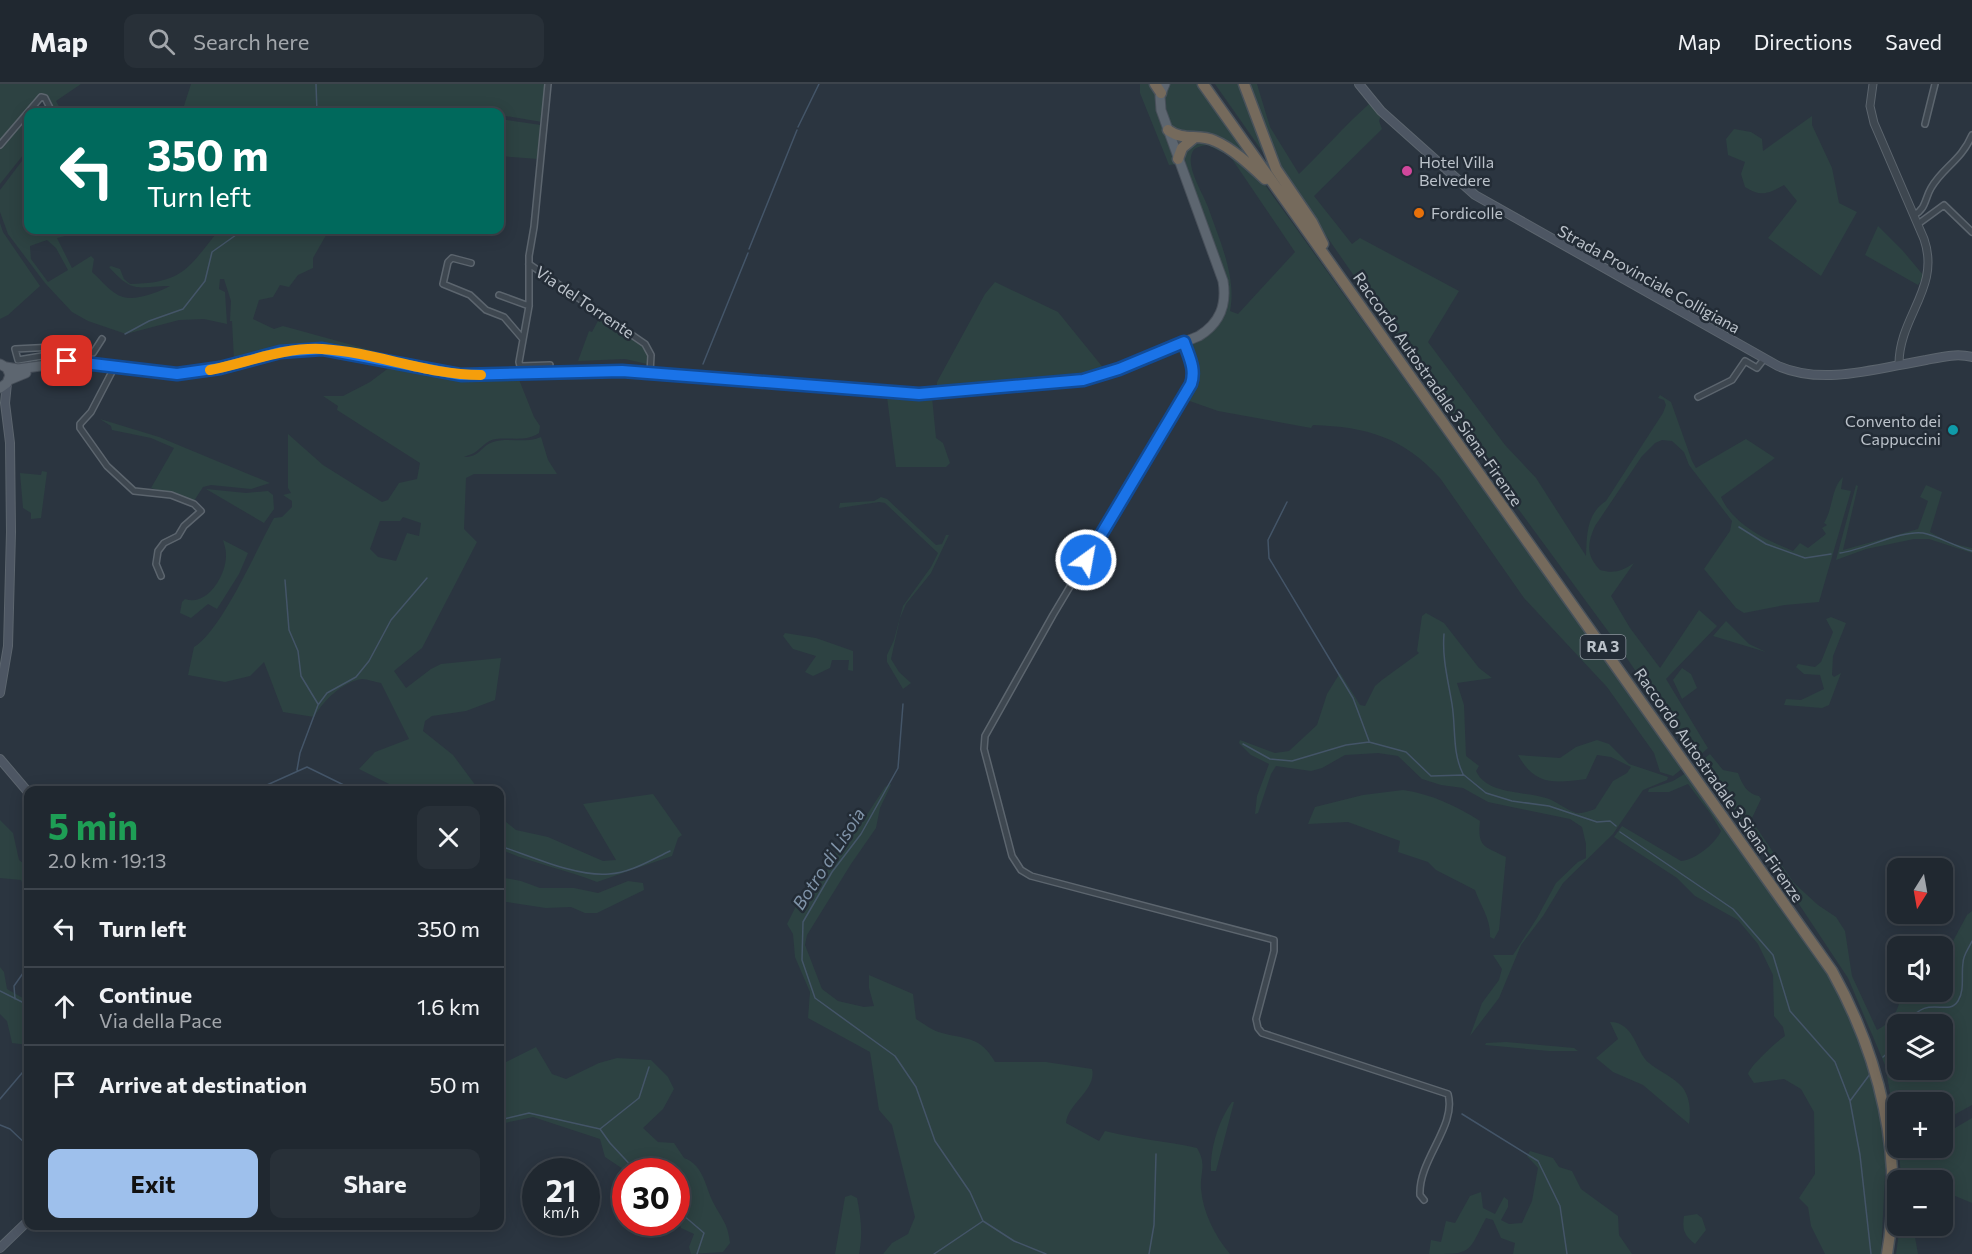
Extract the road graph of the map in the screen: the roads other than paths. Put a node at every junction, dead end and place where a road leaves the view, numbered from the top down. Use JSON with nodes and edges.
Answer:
{"nodes":[{"id":1,"x":548,"y":84,"type":"edge"},
{"id":2,"x":1203,"y":84,"type":"edge"},
{"id":3,"x":1210,"y":84,"type":"edge"},
{"id":4,"x":1244,"y":84,"type":"edge"},
{"id":5,"x":1359,"y":84,"type":"edge"},
{"id":6,"x":1873,"y":84,"type":"edge"},
{"id":7,"x":1935,"y":84,"type":"edge"},
{"id":8,"x":1160,"y":87,"type":"edge"},
{"id":9,"x":32,"y":108,"type":"edge"},
{"id":10,"x":50,"y":108,"type":"edge"},
{"id":11,"x":24,"y":117,"type":"edge"},
{"id":12,"x":1925,"y":124,"type":"dead end"},
{"id":13,"x":1168,"y":130,"type":"junction"},
{"id":14,"x":1972,"y":135,"type":"edge"},
{"id":15,"x":1194,"y":138,"type":"junction"},
{"id":16,"x":0,"y":145,"type":"edge"},
{"id":17,"x":1178,"y":159,"type":"junction"},
{"id":18,"x":1914,"y":215,"type":"junction"},
{"id":19,"x":1918,"y":224,"type":"junction"},
{"id":20,"x":1972,"y":232,"type":"edge"},
{"id":21,"x":1320,"y":244,"type":"junction"},
{"id":22,"x":471,"y":263,"type":"dead end"},
{"id":23,"x":529,"y":264,"type":"junction"},
{"id":24,"x":499,"y":295,"type":"dead end"},
{"id":25,"x":529,"y":306,"type":"junction"},
{"id":26,"x":522,"y":338,"type":"junction"},
{"id":27,"x":102,"y":339,"type":"dead end"},
{"id":28,"x":1184,"y":342,"type":"junction"},
{"id":29,"x":1972,"y":357,"type":"edge"},
{"id":30,"x":32,"y":358,"type":"junction"},
{"id":31,"x":1764,"y":359,"type":"junction"},
{"id":32,"x":52,"y":363,"type":"junction"},
{"id":33,"x":2,"y":364,"type":"edge"},
{"id":34,"x":104,"y":364,"type":"junction"},
{"id":35,"x":1899,"y":364,"type":"junction"},
{"id":36,"x":550,"y":365,"type":"dead end"},
{"id":37,"x":115,"y":366,"type":"junction"},
{"id":38,"x":42,"y":367,"type":"junction"},
{"id":39,"x":521,"y":370,"type":"junction"},
{"id":40,"x":650,"y":373,"type":"junction"},
{"id":41,"x":4,"y":386,"type":"edge"},
{"id":42,"x":1698,"y":397,"type":"dead end"},
{"id":43,"x":161,"y":576,"type":"dead end"},
{"id":44,"x":0,"y":693,"type":"edge"},
{"id":45,"x":1,"y":760,"type":"edge"},
{"id":46,"x":24,"y":787,"type":"edge"},
{"id":47,"x":1897,"y":1170,"type":"edge"},
{"id":48,"x":1424,"y":1200,"type":"dead end"},
{"id":49,"x":24,"y":1225,"type":"edge"},
{"id":50,"x":1895,"y":1236,"type":"edge"},
{"id":51,"x":0,"y":1248,"type":"edge"},
{"id":52,"x":1887,"y":1254,"type":"edge"},
{"id":53,"x":1893,"y":1254,"type":"edge"}],
"edges":[{"from":1,"to":23,"type":"street"},
{"from":2,"to":21,"type":"highway","name":"Raccordo Autostradale 3 Siena-Firenze","number":"RA 3"},
{"from":3,"to":21,"type":"highway","name":"Raccordo Autostradale 3 Siena-Firenze","number":"RA 3"},
{"from":4,"to":21,"type":"highway"},
{"from":5,"to":31,"type":"main road","name":"Strada Provinciale Colligiana"},
{"from":6,"to":18,"type":"street"},
{"from":7,"to":12,"type":"street"},
{"from":8,"to":13,"type":"main road"},
{"from":9,"to":10,"type":"street"},
{"from":11,"to":16,"type":"street"},
{"from":13,"to":15,"type":"highway"},
{"from":13,"to":17,"type":"main road"},
{"from":14,"to":18,"type":"street"},
{"from":15,"to":17,"type":"highway"},
{"from":15,"to":21,"type":"highway"},
{"from":17,"to":28,"type":"main road"},
{"from":18,"to":19,"type":"street"},
{"from":19,"to":20,"type":"street"},
{"from":19,"to":35,"type":"street"},
{"from":21,"to":47,"type":"highway","name":"Raccordo Autostradale 3 Siena-Firenze","number":"RA 3"},
{"from":21,"to":52,"type":"highway","name":"Raccordo Autostradale 3 Siena-Firenze","number":"RA 3"},
{"from":22,"to":26,"type":"street"},
{"from":23,"to":25,"type":"street"},
{"from":23,"to":40,"type":"street","name":"Via del Torrente"},
{"from":24,"to":25,"type":"street"},
{"from":25,"to":26,"type":"street"},
{"from":26,"to":39,"type":"street"},
{"from":27,"to":30,"type":"street"},
{"from":28,"to":40,"type":"main road"},
{"from":28,"to":48,"type":"street"},
{"from":29,"to":35,"type":"main road","name":"Strada Provinciale Colligiana"},
{"from":30,"to":32,"type":"street"},
{"from":30,"to":38,"type":"street"},
{"from":31,"to":35,"type":"main road","name":"Strada Provinciale Colligiana"},
{"from":31,"to":42,"type":"street"},
{"from":32,"to":34,"type":"main road"},
{"from":32,"to":38,"type":"main road"},
{"from":33,"to":38,"type":"main road"},
{"from":33,"to":41,"type":"main road"},
{"from":34,"to":37,"type":"main road"},
{"from":34,"to":38,"type":"main road"},
{"from":36,"to":39,"type":"street"},
{"from":37,"to":39,"type":"main road"},
{"from":37,"to":43,"type":"street"},
{"from":38,"to":41,"type":"main road"},
{"from":39,"to":40,"type":"main road"},
{"from":41,"to":44,"type":"main road"},
{"from":45,"to":46,"type":"main road"},
{"from":49,"to":51,"type":"main road"},
{"from":50,"to":53,"type":"highway"}]}
